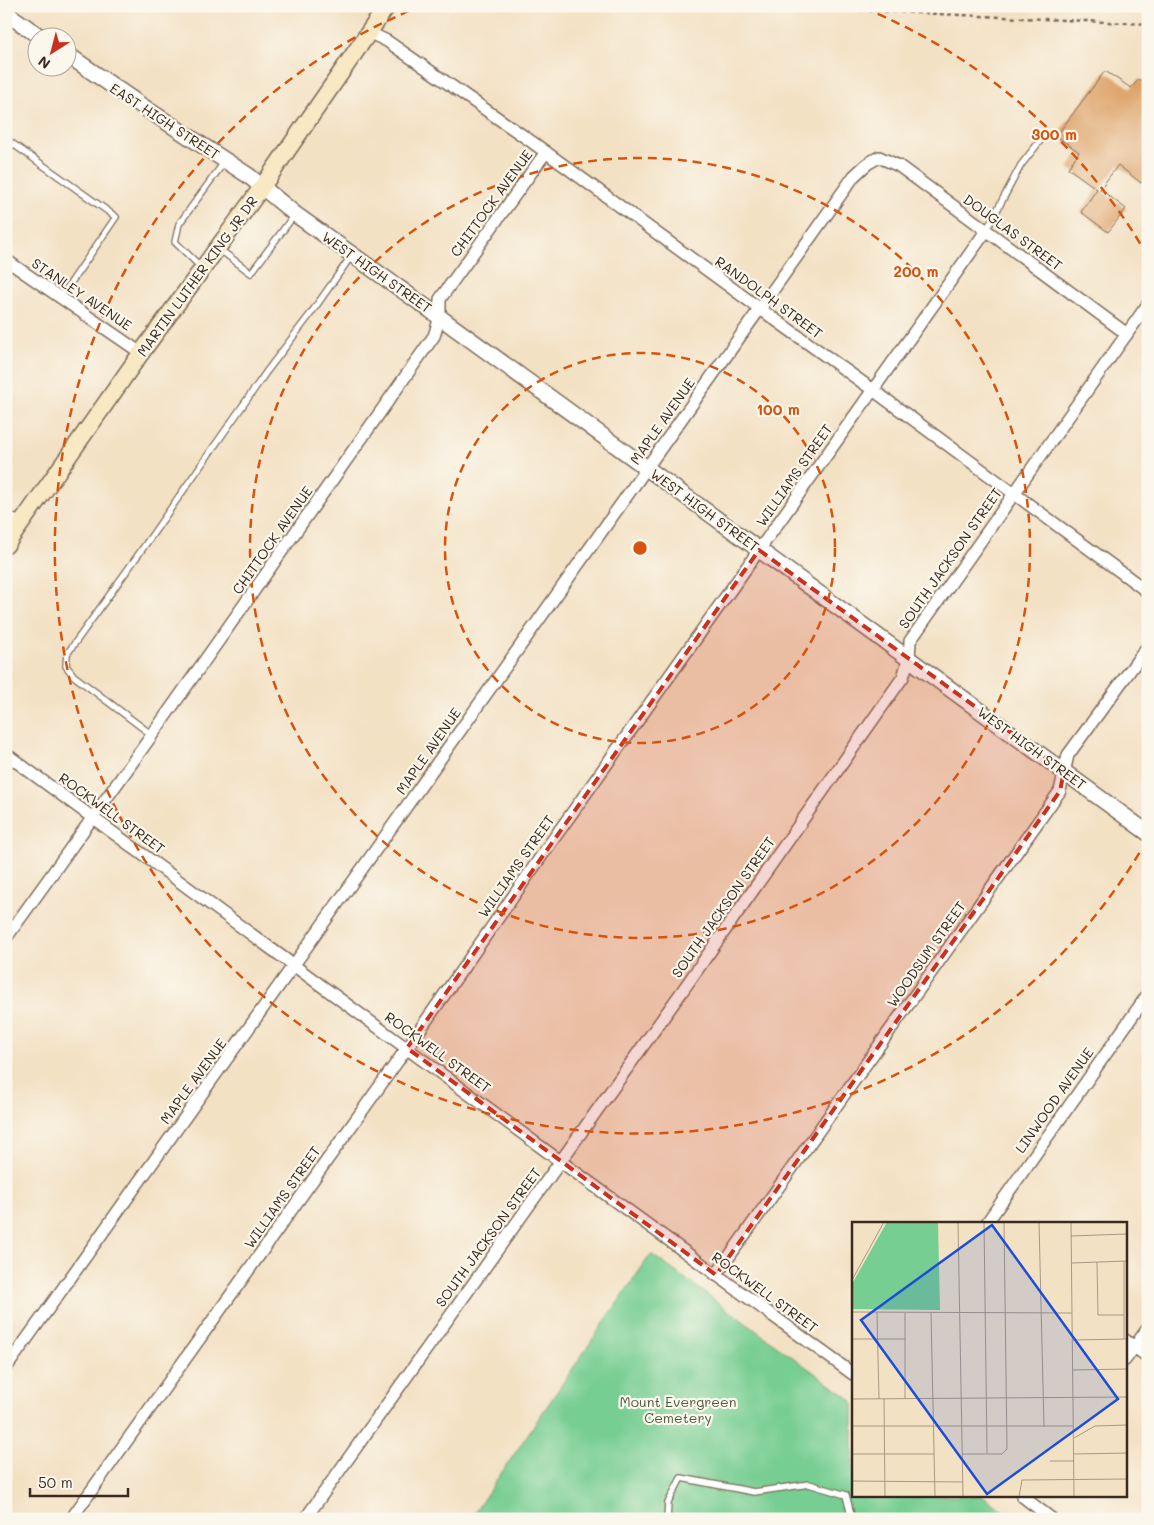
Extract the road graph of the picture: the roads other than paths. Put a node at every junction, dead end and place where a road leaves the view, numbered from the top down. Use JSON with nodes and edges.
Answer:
{"nodes":[{"id":1,"x":387,"y":6,"type":"edge"},
{"id":2,"x":6,"y":13,"type":"edge"},
{"id":3,"x":28,"y":28,"type":"edge"},
{"id":4,"x":368,"y":32,"type":"junction"},
{"id":5,"x":78,"y":62,"type":"edge"},
{"id":6,"x":6,"y":139,"type":"edge"},
{"id":7,"x":1040,"y":141,"type":"dead end"},
{"id":8,"x":546,"y":152,"type":"junction"},
{"id":9,"x":879,"y":158,"type":"joint"},
{"id":10,"x":226,"y":161,"type":"junction"},
{"id":11,"x":262,"y":187,"type":"junction"},
{"id":12,"x":295,"y":214,"type":"junction"},
{"id":13,"x":986,"y":231,"type":"junction"},
{"id":14,"x":218,"y":249,"type":"junction"},
{"id":15,"x":352,"y":254,"type":"junction"},
{"id":16,"x":6,"y":260,"type":"edge"},
{"id":17,"x":203,"y":269,"type":"junction"},
{"id":18,"x":60,"y":298,"type":"junction"},
{"id":19,"x":1148,"y":304,"type":"edge"},
{"id":20,"x":759,"y":308,"type":"junction"},
{"id":21,"x":440,"y":317,"type":"junction"},
{"id":22,"x":1127,"y":334,"type":"junction"},
{"id":23,"x":141,"y":353,"type":"junction"},
{"id":24,"x":873,"y":390,"type":"junction"},
{"id":25,"x":647,"y":468,"type":"junction"},
{"id":26,"x":1014,"y":494,"type":"junction"},
{"id":27,"x":6,"y":515,"type":"edge"},
{"id":28,"x":20,"y":525,"type":"junction"},
{"id":29,"x":6,"y":545,"type":"edge"},
{"id":30,"x":759,"y":550,"type":"junction"},
{"id":31,"x":1148,"y":592,"type":"edge"},
{"id":32,"x":1148,"y":646,"type":"edge"},
{"id":33,"x":909,"y":658,"type":"junction"},
{"id":34,"x":152,"y":735,"type":"junction"},
{"id":35,"x":6,"y":754,"type":"edge"},
{"id":36,"x":1064,"y":772,"type":"junction"},
{"id":37,"x":92,"y":817,"type":"junction"},
{"id":38,"x":1148,"y":833,"type":"edge"},
{"id":39,"x":6,"y":938,"type":"edge"},
{"id":40,"x":294,"y":966,"type":"junction"},
{"id":41,"x":1148,"y":994,"type":"edge"},
{"id":42,"x":406,"y":1048,"type":"junction"},
{"id":43,"x":560,"y":1161,"type":"junction"},
{"id":44,"x":987,"y":1222,"type":"edge"},
{"id":45,"x":716,"y":1275,"type":"junction"},
{"id":46,"x":1148,"y":1328,"type":"edge"},
{"id":47,"x":1130,"y":1344,"type":"edge"},
{"id":48,"x":1126,"y":1357,"type":"edge"},
{"id":49,"x":1148,"y":1357,"type":"edge"},
{"id":50,"x":6,"y":1368,"type":"edge"},
{"id":51,"x":852,"y":1373,"type":"edge"},
{"id":52,"x":1025,"y":1498,"type":"edge"},
{"id":53,"x":71,"y":1519,"type":"edge"},
{"id":54,"x":305,"y":1519,"type":"edge"},
{"id":55,"x":667,"y":1519,"type":"edge"},
{"id":56,"x":852,"y":1519,"type":"edge"},
{"id":57,"x":1052,"y":1519,"type":"edge"}],
"edges":[{"from":1,"to":4,"type":"main road","name":"MARTIN LUTHER KING JR DR"},
{"from":2,"to":3,"type":"street"},
{"from":4,"to":8,"type":"street","name":"RANDOLPH STREET"},
{"from":4,"to":11,"type":"main road","name":"MARTIN LUTHER KING JR DR"},
{"from":5,"to":10,"type":"street","name":"EAST HIGH STREET"},
{"from":6,"to":18,"type":"lane"},
{"from":7,"to":13,"type":"lane"},
{"from":8,"to":20,"type":"street","name":"RANDOLPH STREET"},
{"from":8,"to":21,"type":"street","name":"CHITTOCK AVENUE"},
{"from":9,"to":13,"type":"street","name":"DOUGLAS STREET"},
{"from":9,"to":20,"type":"street","name":"MAPLE AVENUE"},
{"from":10,"to":11,"type":"street","name":"EAST HIGH STREET"},
{"from":10,"to":17,"type":"lane"},
{"from":11,"to":12,"type":"street","name":"WEST HIGH STREET"},
{"from":11,"to":14,"type":"main road","name":"MARTIN LUTHER KING JR DR"},
{"from":12,"to":14,"type":"lane"},
{"from":12,"to":15,"type":"street","name":"WEST HIGH STREET"},
{"from":13,"to":22,"type":"street","name":"DOUGLAS STREET"},
{"from":13,"to":24,"type":"street","name":"WILLIAMS STREET"},
{"from":14,"to":17,"type":"main road","name":"MARTIN LUTHER KING JR DR"},
{"from":15,"to":21,"type":"street","name":"WEST HIGH STREET"},
{"from":15,"to":34,"type":"lane"},
{"from":16,"to":18,"type":"street","name":"STANLEY AVENUE"},
{"from":17,"to":23,"type":"main road","name":"MARTIN LUTHER KING JR DR"},
{"from":18,"to":23,"type":"street","name":"STANLEY AVENUE"},
{"from":19,"to":22,"type":"street","name":"SOUTH JACKSON STREET"},
{"from":20,"to":24,"type":"street","name":"RANDOLPH STREET"},
{"from":20,"to":25,"type":"street","name":"MAPLE AVENUE"},
{"from":21,"to":25,"type":"street","name":"WEST HIGH STREET"},
{"from":21,"to":34,"type":"street","name":"CHITTOCK AVENUE"},
{"from":22,"to":26,"type":"street","name":"SOUTH JACKSON STREET"},
{"from":23,"to":28,"type":"main road","name":"MARTIN LUTHER KING JR DR"},
{"from":24,"to":26,"type":"street","name":"RANDOLPH STREET"},
{"from":24,"to":30,"type":"street","name":"WILLIAMS STREET"},
{"from":25,"to":30,"type":"street","name":"WEST HIGH STREET"},
{"from":25,"to":40,"type":"street","name":"MAPLE AVENUE"},
{"from":26,"to":31,"type":"street","name":"RANDOLPH STREET"},
{"from":26,"to":33,"type":"street","name":"SOUTH JACKSON STREET"},
{"from":27,"to":28,"type":"street"},
{"from":28,"to":29,"type":"main road","name":"MARTIN LUTHER KING JR DR"},
{"from":30,"to":33,"type":"street","name":"WEST HIGH STREET"},
{"from":30,"to":42,"type":"street","name":"WILLIAMS STREET"},
{"from":32,"to":36,"type":"street","name":"WOODSUM STREET"},
{"from":33,"to":36,"type":"street","name":"WEST HIGH STREET"},
{"from":33,"to":43,"type":"street","name":"SOUTH JACKSON STREET"},
{"from":34,"to":37,"type":"street","name":"CHITTOCK AVENUE"},
{"from":35,"to":37,"type":"street","name":"ROCKWELL STREET"},
{"from":36,"to":38,"type":"street","name":"WEST HIGH STREET"},
{"from":36,"to":45,"type":"street","name":"WOODSUM STREET"},
{"from":37,"to":39,"type":"street","name":"CHITTOCK AVENUE"},
{"from":37,"to":40,"type":"street","name":"ROCKWELL STREET"},
{"from":40,"to":42,"type":"street","name":"ROCKWELL STREET"},
{"from":40,"to":50,"type":"street","name":"MAPLE AVENUE"},
{"from":41,"to":44,"type":"street","name":"LINWOOD AVENUE"},
{"from":42,"to":43,"type":"street","name":"ROCKWELL STREET"},
{"from":42,"to":53,"type":"street","name":"WILLIAMS STREET"},
{"from":43,"to":45,"type":"street","name":"ROCKWELL STREET"},
{"from":43,"to":54,"type":"street","name":"SOUTH JACKSON STREET"},
{"from":45,"to":51,"type":"street","name":"ROCKWELL STREET"},
{"from":46,"to":47,"type":"street"},
{"from":47,"to":48,"type":"street"},
{"from":47,"to":49,"type":"street"},
{"from":52,"to":57,"type":"street"},
{"from":55,"to":56,"type":"lane"}]}
